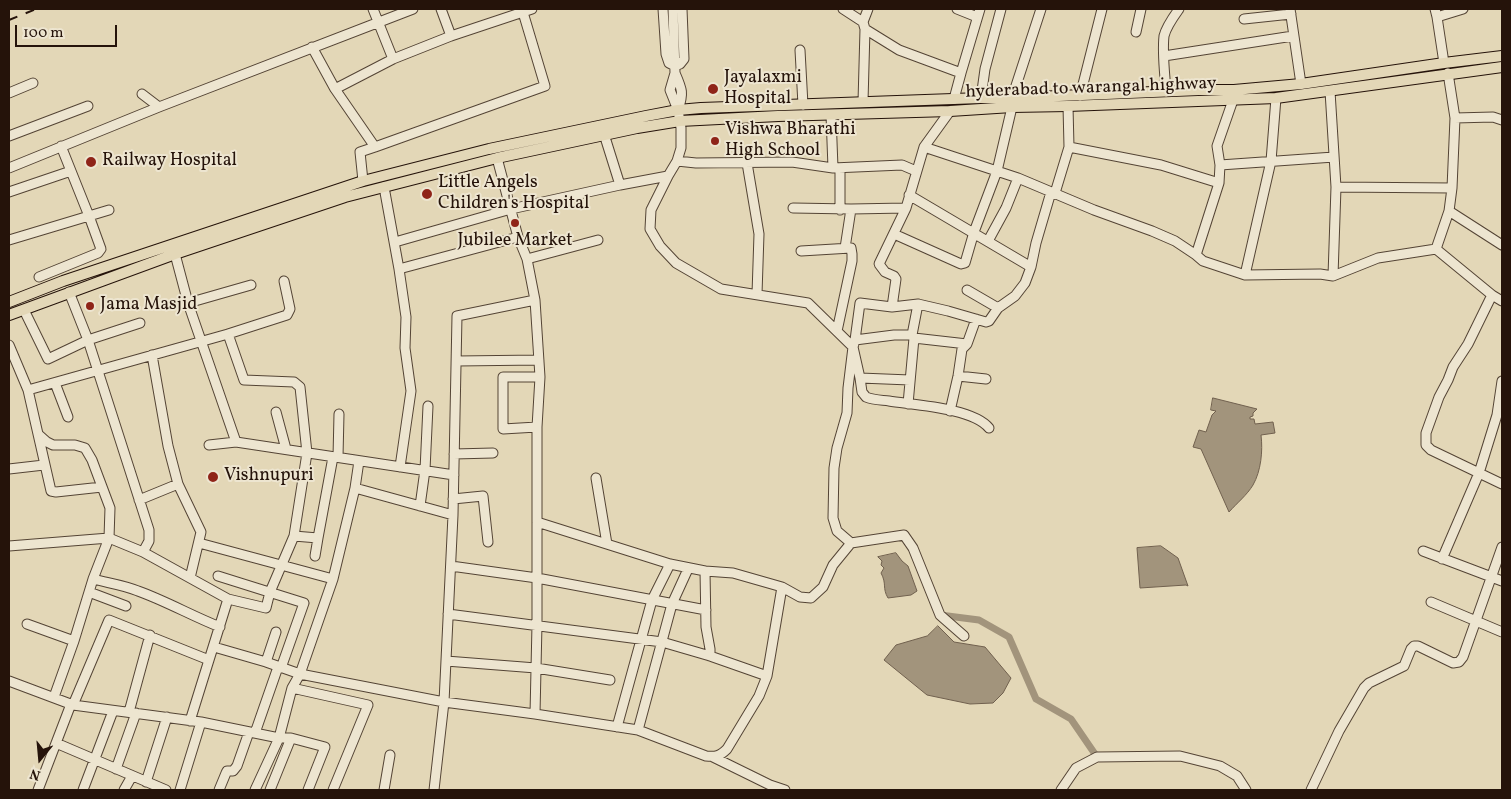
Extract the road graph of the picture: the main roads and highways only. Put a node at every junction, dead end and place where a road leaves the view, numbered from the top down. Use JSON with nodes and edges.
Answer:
{"nodes":[{"id":1,"x":1502,"y":56,"type":"edge"},
{"id":2,"x":1502,"y":67,"type":"edge"},
{"id":3,"x":1012,"y":103,"type":"junction"},
{"id":4,"x":9,"y":302,"type":"edge"},
{"id":5,"x":9,"y":315,"type":"edge"}],
"edges":[{"from":1,"to":3,"type":"main road"},
{"from":2,"to":3,"type":"main road","name":"hyderabad to warangal highway"},
{"from":3,"to":4,"type":"main road"},
{"from":3,"to":5,"type":"main road","name":"hyderabad to warangal highway"}]}
